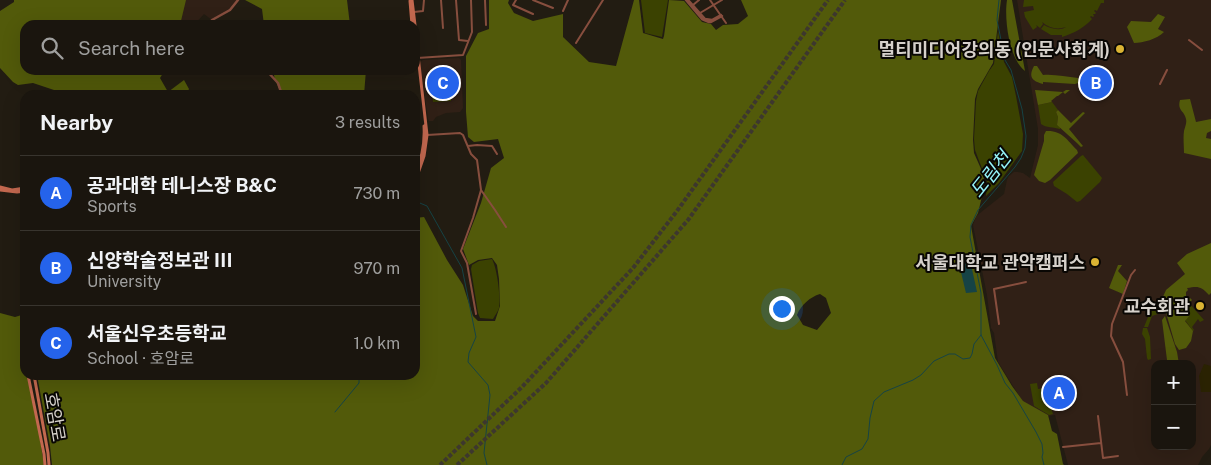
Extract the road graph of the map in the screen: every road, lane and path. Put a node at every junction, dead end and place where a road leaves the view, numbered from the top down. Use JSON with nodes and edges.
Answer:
{"nodes":[{"id":1,"x":238,"y":0,"type":"edge"},
{"id":2,"x":411,"y":0,"type":"edge"},
{"id":3,"x":424,"y":0,"type":"edge"},
{"id":4,"x":441,"y":0,"type":"edge"},
{"id":5,"x":456,"y":0,"type":"edge"},
{"id":6,"x":471,"y":0,"type":"edge"},
{"id":7,"x":485,"y":0,"type":"edge"},
{"id":8,"x":516,"y":0,"type":"edge"},
{"id":9,"x":533,"y":0,"type":"edge"},
{"id":10,"x":567,"y":0,"type":"edge"},
{"id":11,"x":603,"y":0,"type":"edge"},
{"id":12,"x":687,"y":0,"type":"edge"},
{"id":13,"x":699,"y":0,"type":"edge"},
{"id":14,"x":710,"y":0,"type":"edge"},
{"id":15,"x":722,"y":0,"type":"edge"},
{"id":16,"x":692,"y":5,"type":"junction"},
{"id":17,"x":714,"y":5,"type":"junction"},
{"id":18,"x":553,"y":8,"type":"dead end"},
{"id":19,"x":564,"y":11,"type":"dead end"},
{"id":20,"x":414,"y":12,"type":"junction"},
{"id":21,"x":533,"y":14,"type":"dead end"},
{"id":22,"x":699,"y":14,"type":"junction"},
{"id":23,"x":721,"y":16,"type":"junction"},
{"id":24,"x":212,"y":20,"type":"edge"},
{"id":25,"x":413,"y":20,"type":"edge"},
{"id":26,"x":413,"y":20,"type":"edge"},
{"id":27,"x":726,"y":23,"type":"dead end"},
{"id":28,"x":486,"y":24,"type":"dead end"},
{"id":29,"x":443,"y":28,"type":"dead end"},
{"id":30,"x":1189,"y":40,"type":"dead end"},
{"id":31,"x":468,"y":41,"type":"junction"},
{"id":32,"x":576,"y":43,"type":"dead end"},
{"id":33,"x":1202,"y":50,"type":"dead end"},
{"id":34,"x":420,"y":58,"type":"edge"},
{"id":35,"x":1167,"y":70,"type":"dead end"},
{"id":36,"x":271,"y":75,"type":"edge"},
{"id":37,"x":418,"y":75,"type":"edge"},
{"id":38,"x":420,"y":75,"type":"edge"},
{"id":39,"x":1160,"y":84,"type":"dead end"},
{"id":40,"x":280,"y":90,"type":"edge"},
{"id":41,"x":426,"y":135,"type":"junction"},
{"id":42,"x":468,"y":146,"type":"junction"},
{"id":43,"x":497,"y":154,"type":"dead end"},
{"id":44,"x":420,"y":158,"type":"edge"},
{"id":45,"x":420,"y":168,"type":"edge"},
{"id":46,"x":0,"y":188,"type":"edge"},
{"id":47,"x":481,"y":190,"type":"junction"},
{"id":48,"x":20,"y":191,"type":"edge"},
{"id":49,"x":506,"y":227,"type":"dead end"},
{"id":50,"x":1135,"y":270,"type":"dead end"},
{"id":51,"x":1026,"y":282,"type":"dead end"},
{"id":52,"x":476,"y":314,"type":"dead end"},
{"id":53,"x":999,"y":324,"type":"dead end"},
{"id":54,"x":29,"y":380,"type":"edge"},
{"id":55,"x":35,"y":380,"type":"edge"},
{"id":56,"x":1127,"y":395,"type":"dead end"},
{"id":57,"x":1098,"y":416,"type":"dead end"},
{"id":58,"x":1101,"y":443,"type":"junction"},
{"id":59,"x":1063,"y":447,"type":"dead end"},
{"id":60,"x":1118,"y":456,"type":"dead end"},
{"id":61,"x":45,"y":465,"type":"edge"},
{"id":62,"x":49,"y":465,"type":"edge"}],
"edges":[{"from":1,"to":24,"type":"street"},
{"from":2,"to":20,"type":"main road"},
{"from":2,"to":26,"type":"main road"},
{"from":3,"to":20,"type":"street"},
{"from":4,"to":29,"type":"street"},
{"from":5,"to":31,"type":"street"},
{"from":6,"to":31,"type":"street"},
{"from":7,"to":28,"type":"street"},
{"from":8,"to":21,"type":"street"},
{"from":9,"to":18,"type":"street"},
{"from":10,"to":19,"type":"street"},
{"from":11,"to":32,"type":"street"},
{"from":12,"to":16,"type":"street"},
{"from":13,"to":16,"type":"street"},
{"from":14,"to":17,"type":"street"},
{"from":15,"to":17,"type":"street"},
{"from":16,"to":22,"type":"street"},
{"from":17,"to":22,"type":"street"},
{"from":17,"to":23,"type":"street"},
{"from":20,"to":25,"type":"main road"},
{"from":22,"to":23,"type":"street"},
{"from":23,"to":27,"type":"street"},
{"from":30,"to":33,"type":"street"},
{"from":31,"to":34,"type":"street"},
{"from":35,"to":39,"type":"street"},
{"from":36,"to":40,"type":"street"},
{"from":37,"to":41,"type":"main road"},
{"from":38,"to":41,"type":"main road"},
{"from":41,"to":42,"type":"street"},
{"from":41,"to":44,"type":"main road"},
{"from":41,"to":45,"type":"main road"},
{"from":42,"to":43,"type":"street"},
{"from":42,"to":47,"type":"street"},
{"from":46,"to":48,"type":"main road"},
{"from":47,"to":49,"type":"street"},
{"from":47,"to":52,"type":"street"},
{"from":50,"to":56,"type":"street"},
{"from":51,"to":53,"type":"street"},
{"from":54,"to":61,"type":"main road"},
{"from":55,"to":62,"type":"main road","name":"호암로"},
{"from":57,"to":58,"type":"street"},
{"from":58,"to":59,"type":"street"},
{"from":58,"to":60,"type":"street"}]}
